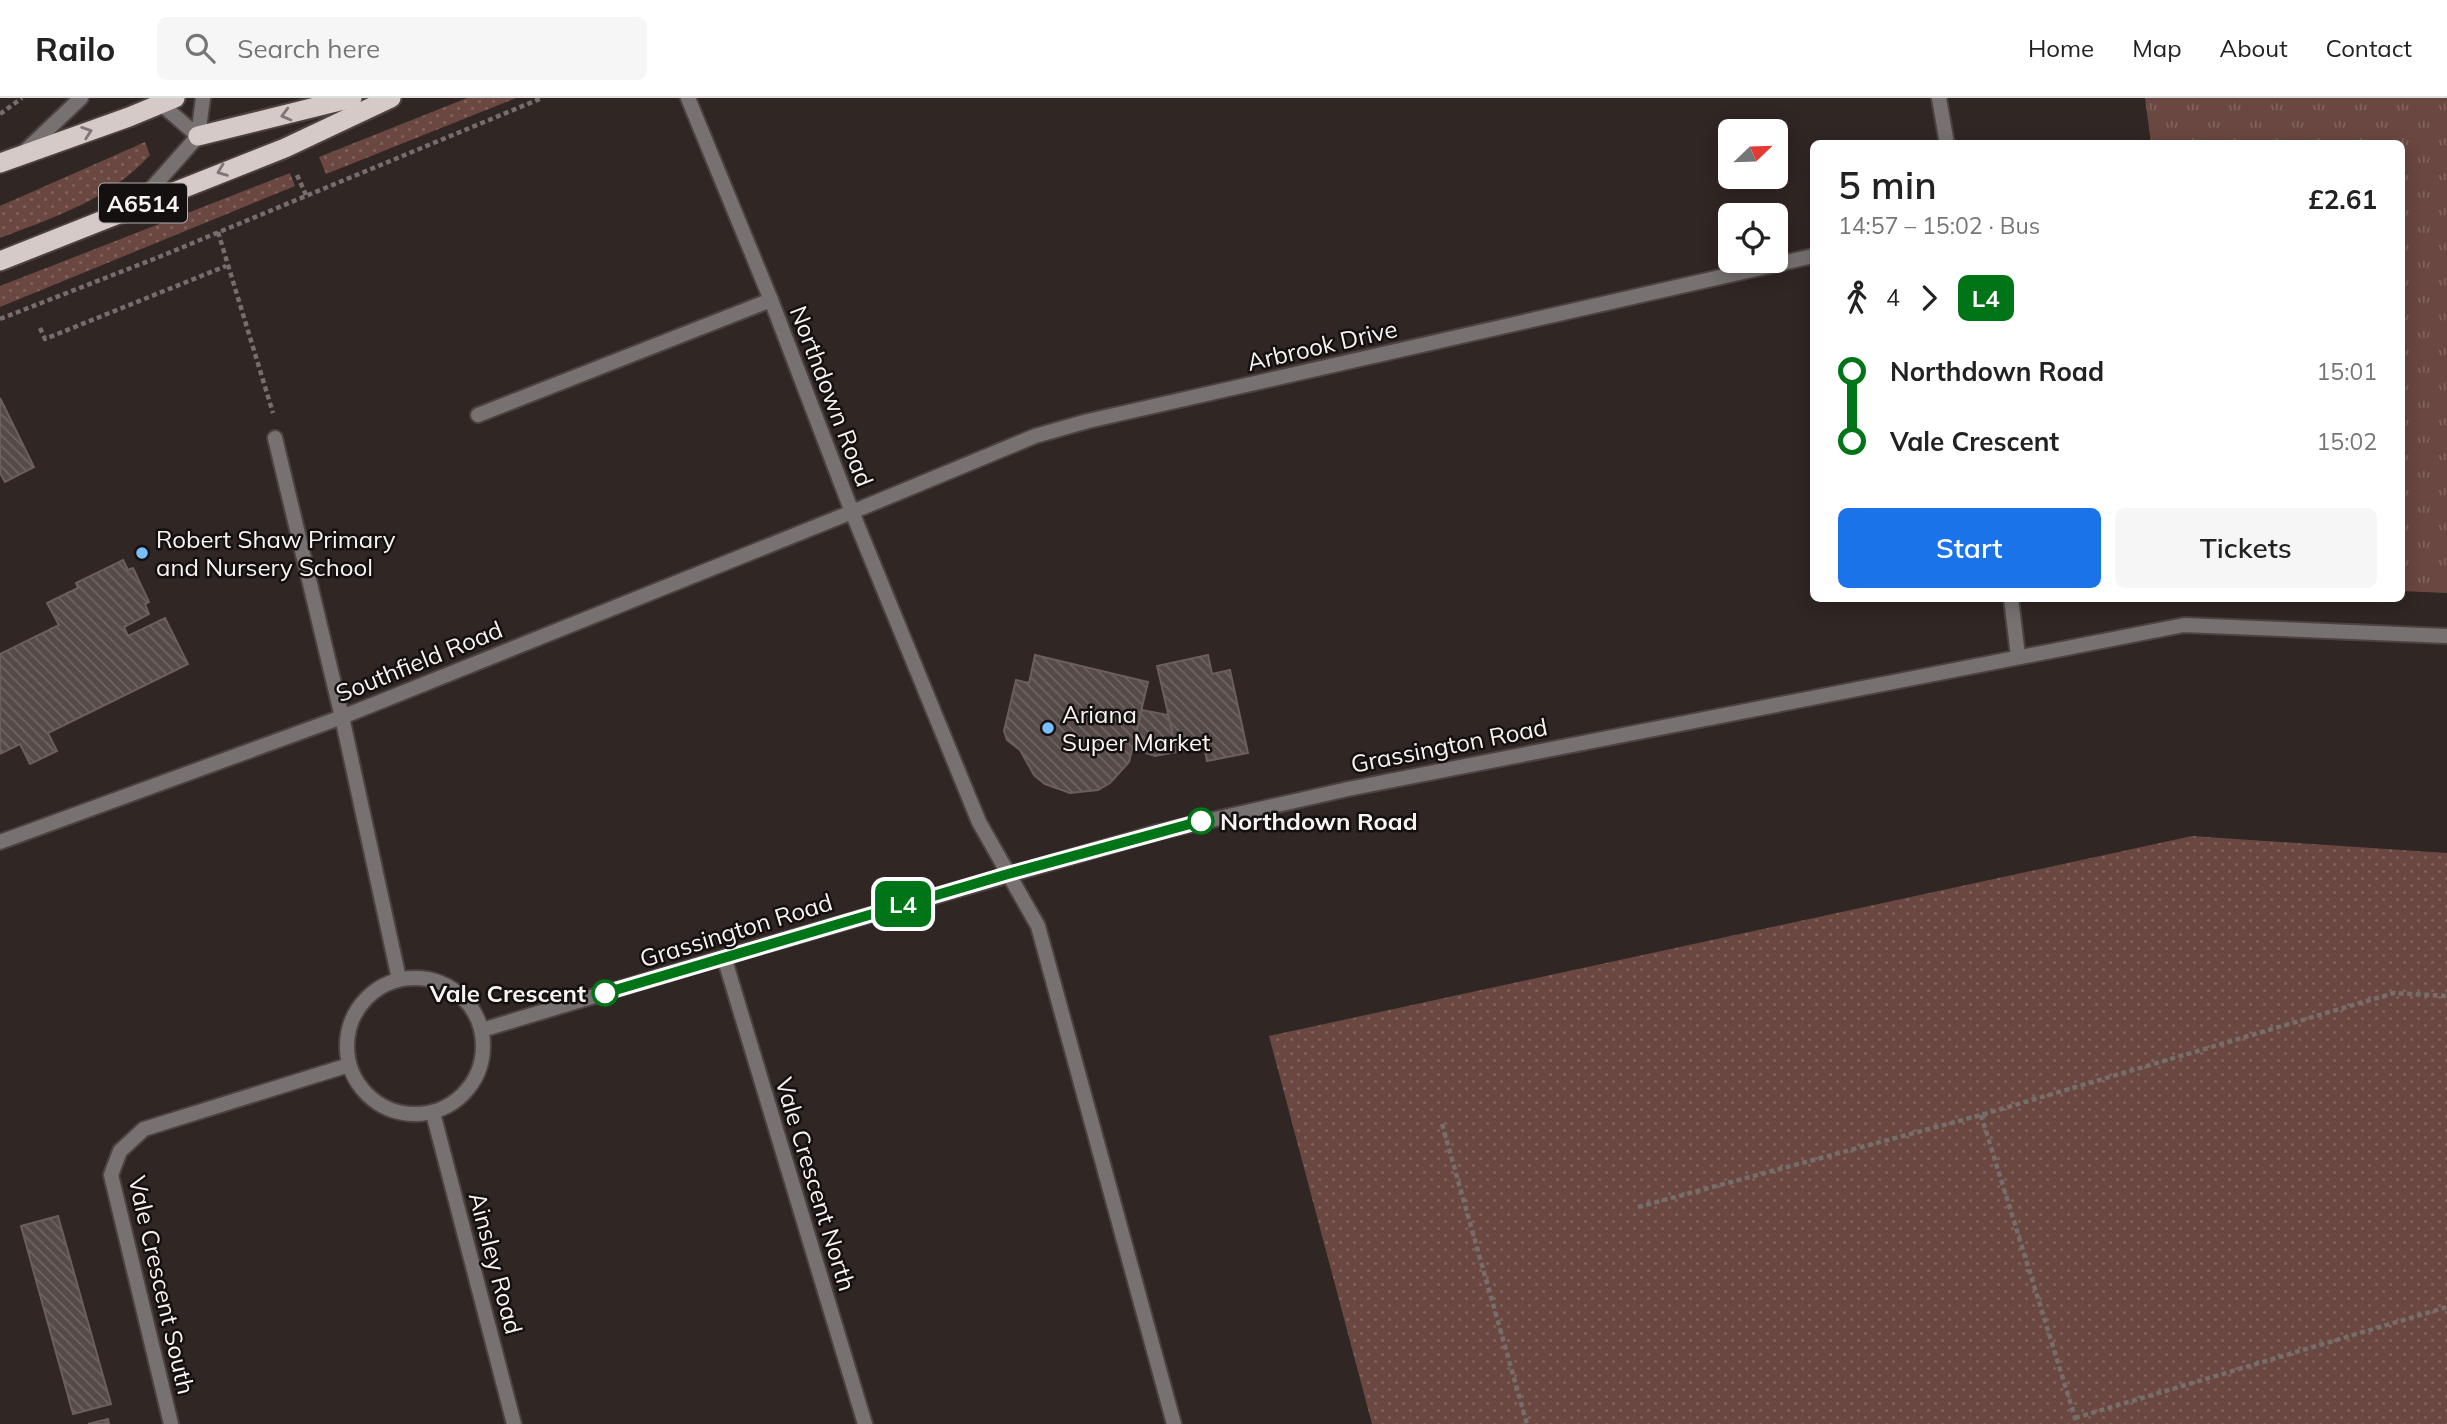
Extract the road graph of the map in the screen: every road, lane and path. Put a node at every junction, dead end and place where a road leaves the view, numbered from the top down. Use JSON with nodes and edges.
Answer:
{"nodes":[{"id":1,"x":22,"y":98,"type":"edge"},
{"id":2,"x":81,"y":98,"type":"edge"},
{"id":3,"x":203,"y":98,"type":"edge"},
{"id":4,"x":352,"y":98,"type":"edge"},
{"id":5,"x":391,"y":98,"type":"edge"},
{"id":6,"x":542,"y":98,"type":"edge"},
{"id":7,"x":688,"y":98,"type":"edge"},
{"id":8,"x":1939,"y":98,"type":"edge"},
{"id":9,"x":165,"y":100,"type":"edge"},
{"id":10,"x":0,"y":113,"type":"edge"},
{"id":11,"x":198,"y":136,"type":"junction"},
{"id":12,"x":1946,"y":140,"type":"edge"},
{"id":13,"x":22,"y":153,"type":"junction"},
{"id":14,"x":0,"y":163,"type":"edge"},
{"id":15,"x":137,"y":205,"type":"junction"},
{"id":16,"x":218,"y":232,"type":"junction"},
{"id":17,"x":1810,"y":257,"type":"edge"},
{"id":18,"x":0,"y":261,"type":"edge"},
{"id":19,"x":226,"y":266,"type":"junction"},
{"id":20,"x":771,"y":300,"type":"junction"},
{"id":21,"x":0,"y":319,"type":"edge"},
{"id":22,"x":40,"y":328,"type":"dead end"},
{"id":23,"x":45,"y":339,"type":"junction"},
{"id":24,"x":47,"y":345,"type":"dead end"},
{"id":25,"x":478,"y":415,"type":"dead end"},
{"id":26,"x":275,"y":438,"type":"joint"},
{"id":27,"x":852,"y":512,"type":"junction"},
{"id":28,"x":2011,"y":602,"type":"edge"},
{"id":29,"x":2447,"y":636,"type":"edge"},
{"id":30,"x":2018,"y":656,"type":"junction"},
{"id":31,"x":342,"y":717,"type":"junction"},
{"id":32,"x":0,"y":842,"type":"edge"},
{"id":33,"x":1008,"y":874,"type":"junction"},
{"id":34,"x":724,"y":957,"type":"junction"},
{"id":35,"x":399,"y":979,"type":"junction"},
{"id":36,"x":2447,"y":996,"type":"edge"},
{"id":37,"x":482,"y":1030,"type":"junction"},
{"id":38,"x":349,"y":1065,"type":"junction"},
{"id":39,"x":433,"y":1113,"type":"junction"},
{"id":40,"x":1981,"y":1115,"type":"junction"},
{"id":41,"x":1442,"y":1124,"type":"dead end"},
{"id":42,"x":1639,"y":1207,"type":"dead end"},
{"id":43,"x":2447,"y":1307,"type":"edge"},
{"id":44,"x":2075,"y":1418,"type":"junction"},
{"id":45,"x":171,"y":1424,"type":"edge"},
{"id":46,"x":514,"y":1424,"type":"edge"},
{"id":47,"x":865,"y":1424,"type":"edge"},
{"id":48,"x":1174,"y":1424,"type":"edge"},
{"id":49,"x":1527,"y":1424,"type":"edge"},
{"id":50,"x":2077,"y":1424,"type":"edge"}],
"edges":[{"from":1,"to":10,"type":"path"},
{"from":2,"to":13,"type":"street"},
{"from":3,"to":11,"type":"street"},
{"from":4,"to":11,"type":"highway","one_way":true},
{"from":5,"to":15,"type":"highway","number":"A6514","one_way":true},
{"from":6,"to":16,"type":"path"},
{"from":7,"to":20,"type":"street","name":"Northdown Road"},
{"from":8,"to":12,"type":"street"},
{"from":9,"to":11,"type":"street"},
{"from":13,"to":9,"type":"highway","one_way":true},
{"from":11,"to":15,"type":"street"},
{"from":13,"to":14,"type":"highway"},
{"from":15,"to":18,"type":"highway","number":"A6514"},
{"from":16,"to":19,"type":"path"},
{"from":16,"to":21,"type":"path"},
{"from":17,"to":27,"type":"street","name":"Arbrook Drive"},
{"from":19,"to":23,"type":"path"},
{"from":19,"to":26,"type":"path"},
{"from":20,"to":25,"type":"street"},
{"from":20,"to":27,"type":"street","name":"Northdown Road"},
{"from":22,"to":23,"type":"path"},
{"from":23,"to":24,"type":"path"},
{"from":26,"to":31,"type":"street"},
{"from":27,"to":31,"type":"street","name":"Southfield Road"},
{"from":27,"to":33,"type":"street","name":"Northdown Road"},
{"from":28,"to":30,"type":"street"},
{"from":29,"to":30,"type":"street","name":"Grassington Road"},
{"from":30,"to":33,"type":"street","name":"Grassington Road"},
{"from":31,"to":32,"type":"street","name":"Southfield Road"},
{"from":31,"to":35,"type":"street"},
{"from":33,"to":34,"type":"street","name":"Grassington Road"},
{"from":33,"to":48,"type":"street","name":"Northdown Road"},
{"from":34,"to":37,"type":"street","name":"Grassington Road"},
{"from":34,"to":47,"type":"street","name":"Vale Crescent North"},
{"from":35,"to":37,"type":"street"},
{"from":35,"to":38,"type":"street"},
{"from":36,"to":40,"type":"path"},
{"from":37,"to":39,"type":"street"},
{"from":38,"to":39,"type":"street"},
{"from":38,"to":45,"type":"street","name":"Vale Crescent South"},
{"from":39,"to":46,"type":"street","name":"Ainsley Road"},
{"from":40,"to":42,"type":"path"},
{"from":40,"to":44,"type":"path"},
{"from":41,"to":49,"type":"path"},
{"from":43,"to":44,"type":"path"},
{"from":44,"to":50,"type":"path"}]}
